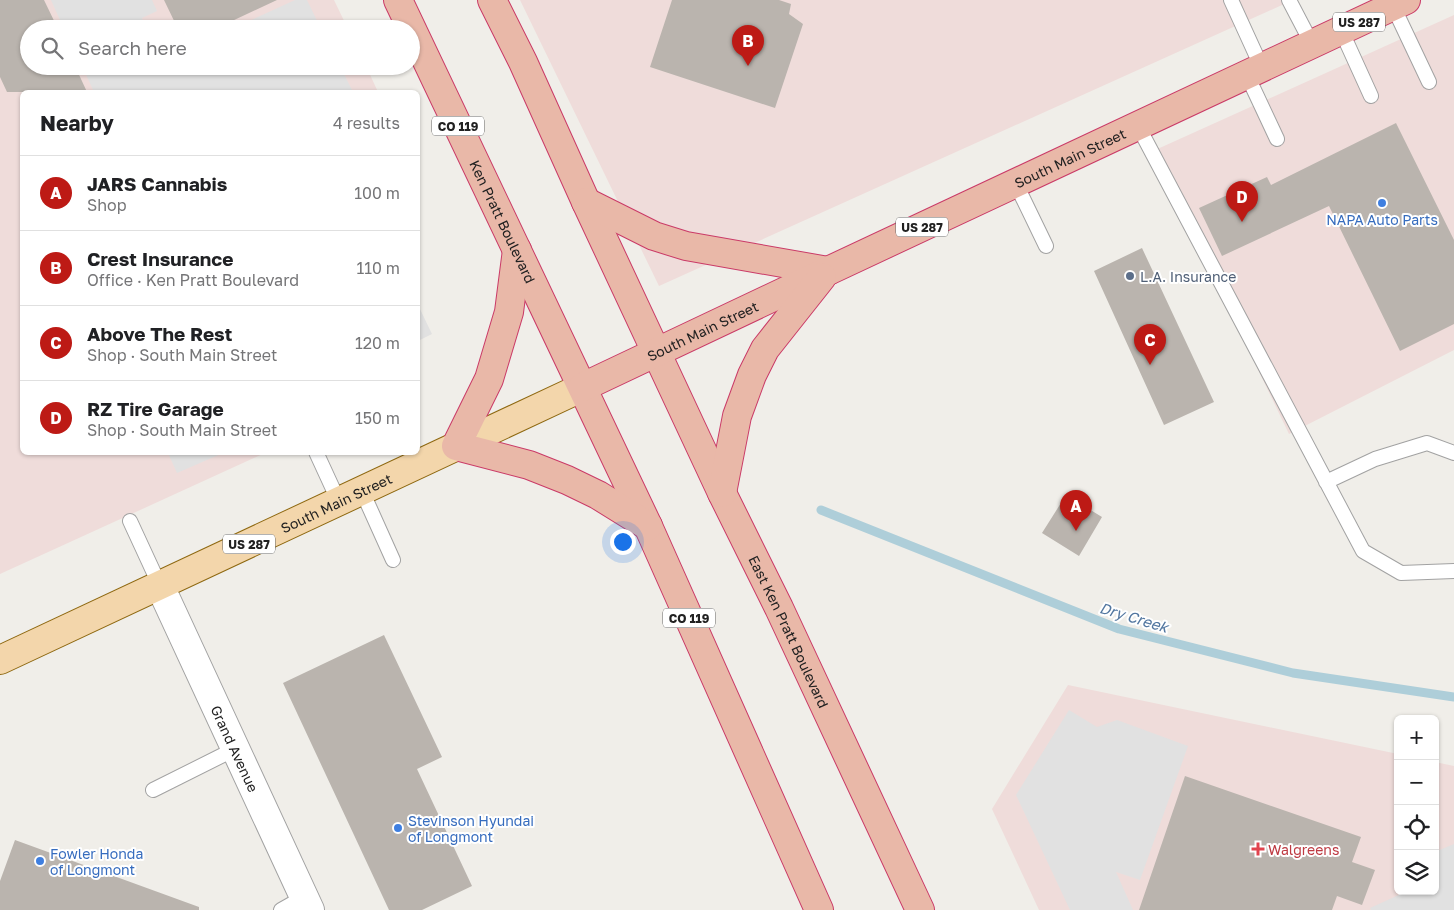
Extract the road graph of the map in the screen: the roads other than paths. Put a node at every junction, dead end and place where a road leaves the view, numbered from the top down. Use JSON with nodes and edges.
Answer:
{"nodes":[{"id":1,"x":398,"y":0,"type":"edge"},
{"id":2,"x":492,"y":0,"type":"edge"},
{"id":3,"x":1231,"y":0,"type":"edge"},
{"id":4,"x":1289,"y":0,"type":"edge"},
{"id":5,"x":1400,"y":3,"type":"edge"},
{"id":6,"x":408,"y":20,"type":"edge"},
{"id":7,"x":1341,"y":30,"type":"junction"},
{"id":8,"x":1312,"y":44,"type":"junction"},
{"id":9,"x":420,"y":46,"type":"edge"},
{"id":10,"x":1254,"y":71,"type":"junction"},
{"id":11,"x":1429,"y":82,"type":"dead end"},
{"id":12,"x":1371,"y":96,"type":"dead end"},
{"id":13,"x":1138,"y":126,"type":"junction"},
{"id":14,"x":1277,"y":139,"type":"dead end"},
{"id":15,"x":1016,"y":184,"type":"junction"},
{"id":16,"x":586,"y":202,"type":"junction"},
{"id":17,"x":1046,"y":246,"type":"dead end"},
{"id":18,"x":517,"y":250,"type":"junction"},
{"id":19,"x":828,"y":271,"type":"junction"},
{"id":20,"x":656,"y":353,"type":"junction"},
{"id":21,"x":583,"y":387,"type":"junction"},
{"id":22,"x":456,"y":446,"type":"junction"},
{"id":23,"x":1454,"y":453,"type":"edge"},
{"id":24,"x":318,"y":455,"type":"edge"},
{"id":25,"x":1326,"y":482,"type":"junction"},
{"id":26,"x":722,"y":493,"type":"junction"},
{"id":27,"x":350,"y":496,"type":"junction"},
{"id":28,"x":130,"y":521,"type":"dead end"},
{"id":29,"x":648,"y":526,"type":"junction"},
{"id":30,"x":393,"y":560,"type":"dead end"},
{"id":31,"x":1454,"y":571,"type":"edge"},
{"id":32,"x":160,"y":586,"type":"junction"},
{"id":33,"x":0,"y":660,"type":"edge"},
{"id":34,"x":235,"y":749,"type":"junction"},
{"id":35,"x":153,"y":790,"type":"dead end"},
{"id":36,"x":298,"y":906,"type":"edge"},
{"id":37,"x":819,"y":910,"type":"edge"},
{"id":38,"x":920,"y":910,"type":"edge"}],
"edges":[{"from":1,"to":6,"type":"highway","name":"Ken Pratt Boulevard","number":"CO 119"},
{"from":2,"to":16,"type":"highway"},
{"from":3,"to":10,"type":"lane"},
{"from":4,"to":8,"type":"lane"},
{"from":5,"to":7,"type":"highway","name":"South Main Street","number":"US 287"},
{"from":5,"to":11,"type":"lane"},
{"from":7,"to":8,"type":"highway","name":"South Main Street","number":"US 287"},
{"from":7,"to":12,"type":"lane"},
{"from":8,"to":10,"type":"highway","name":"South Main Street","number":"US 287"},
{"from":9,"to":18,"type":"highway","name":"Ken Pratt Boulevard","number":"CO 119"},
{"from":10,"to":13,"type":"highway","name":"South Main Street","number":"US 287"},
{"from":10,"to":14,"type":"lane"},
{"from":13,"to":15,"type":"highway","name":"South Main Street","number":"US 287"},
{"from":13,"to":25,"type":"lane"},
{"from":15,"to":17,"type":"lane"},
{"from":15,"to":19,"type":"highway","name":"South Main Street","number":"US 287"},
{"from":16,"to":19,"type":"highway"},
{"from":16,"to":20,"type":"highway"},
{"from":18,"to":21,"type":"highway","name":"Ken Pratt Boulevard","number":"CO 119"},
{"from":18,"to":22,"type":"highway"},
{"from":19,"to":20,"type":"highway","name":"South Main Street","number":"US 287"},
{"from":19,"to":26,"type":"highway"},
{"from":20,"to":21,"type":"highway","name":"South Main Street","number":"US 287"},
{"from":20,"to":26,"type":"highway","name":"East Ken Pratt Boulevard"},
{"from":21,"to":22,"type":"main road","name":"South Main Street","number":"US 287"},
{"from":21,"to":29,"type":"highway","number":"CO 119"},
{"from":22,"to":27,"type":"main road","name":"South Main Street","number":"US 287"},
{"from":22,"to":29,"type":"highway"},
{"from":23,"to":25,"type":"lane"},
{"from":24,"to":27,"type":"lane"},
{"from":25,"to":31,"type":"lane"},
{"from":26,"to":38,"type":"highway","name":"East Ken Pratt Boulevard"},
{"from":27,"to":30,"type":"lane"},
{"from":27,"to":32,"type":"main road","name":"South Main Street","number":"US 287"},
{"from":28,"to":32,"type":"lane"},
{"from":29,"to":37,"type":"highway","number":"CO 119"},
{"from":32,"to":33,"type":"main road","name":"South Main Street","number":"US 287"},
{"from":32,"to":34,"type":"street","name":"Grand Avenue"},
{"from":34,"to":35,"type":"lane"},
{"from":34,"to":36,"type":"street","name":"Grand Avenue"}]}
